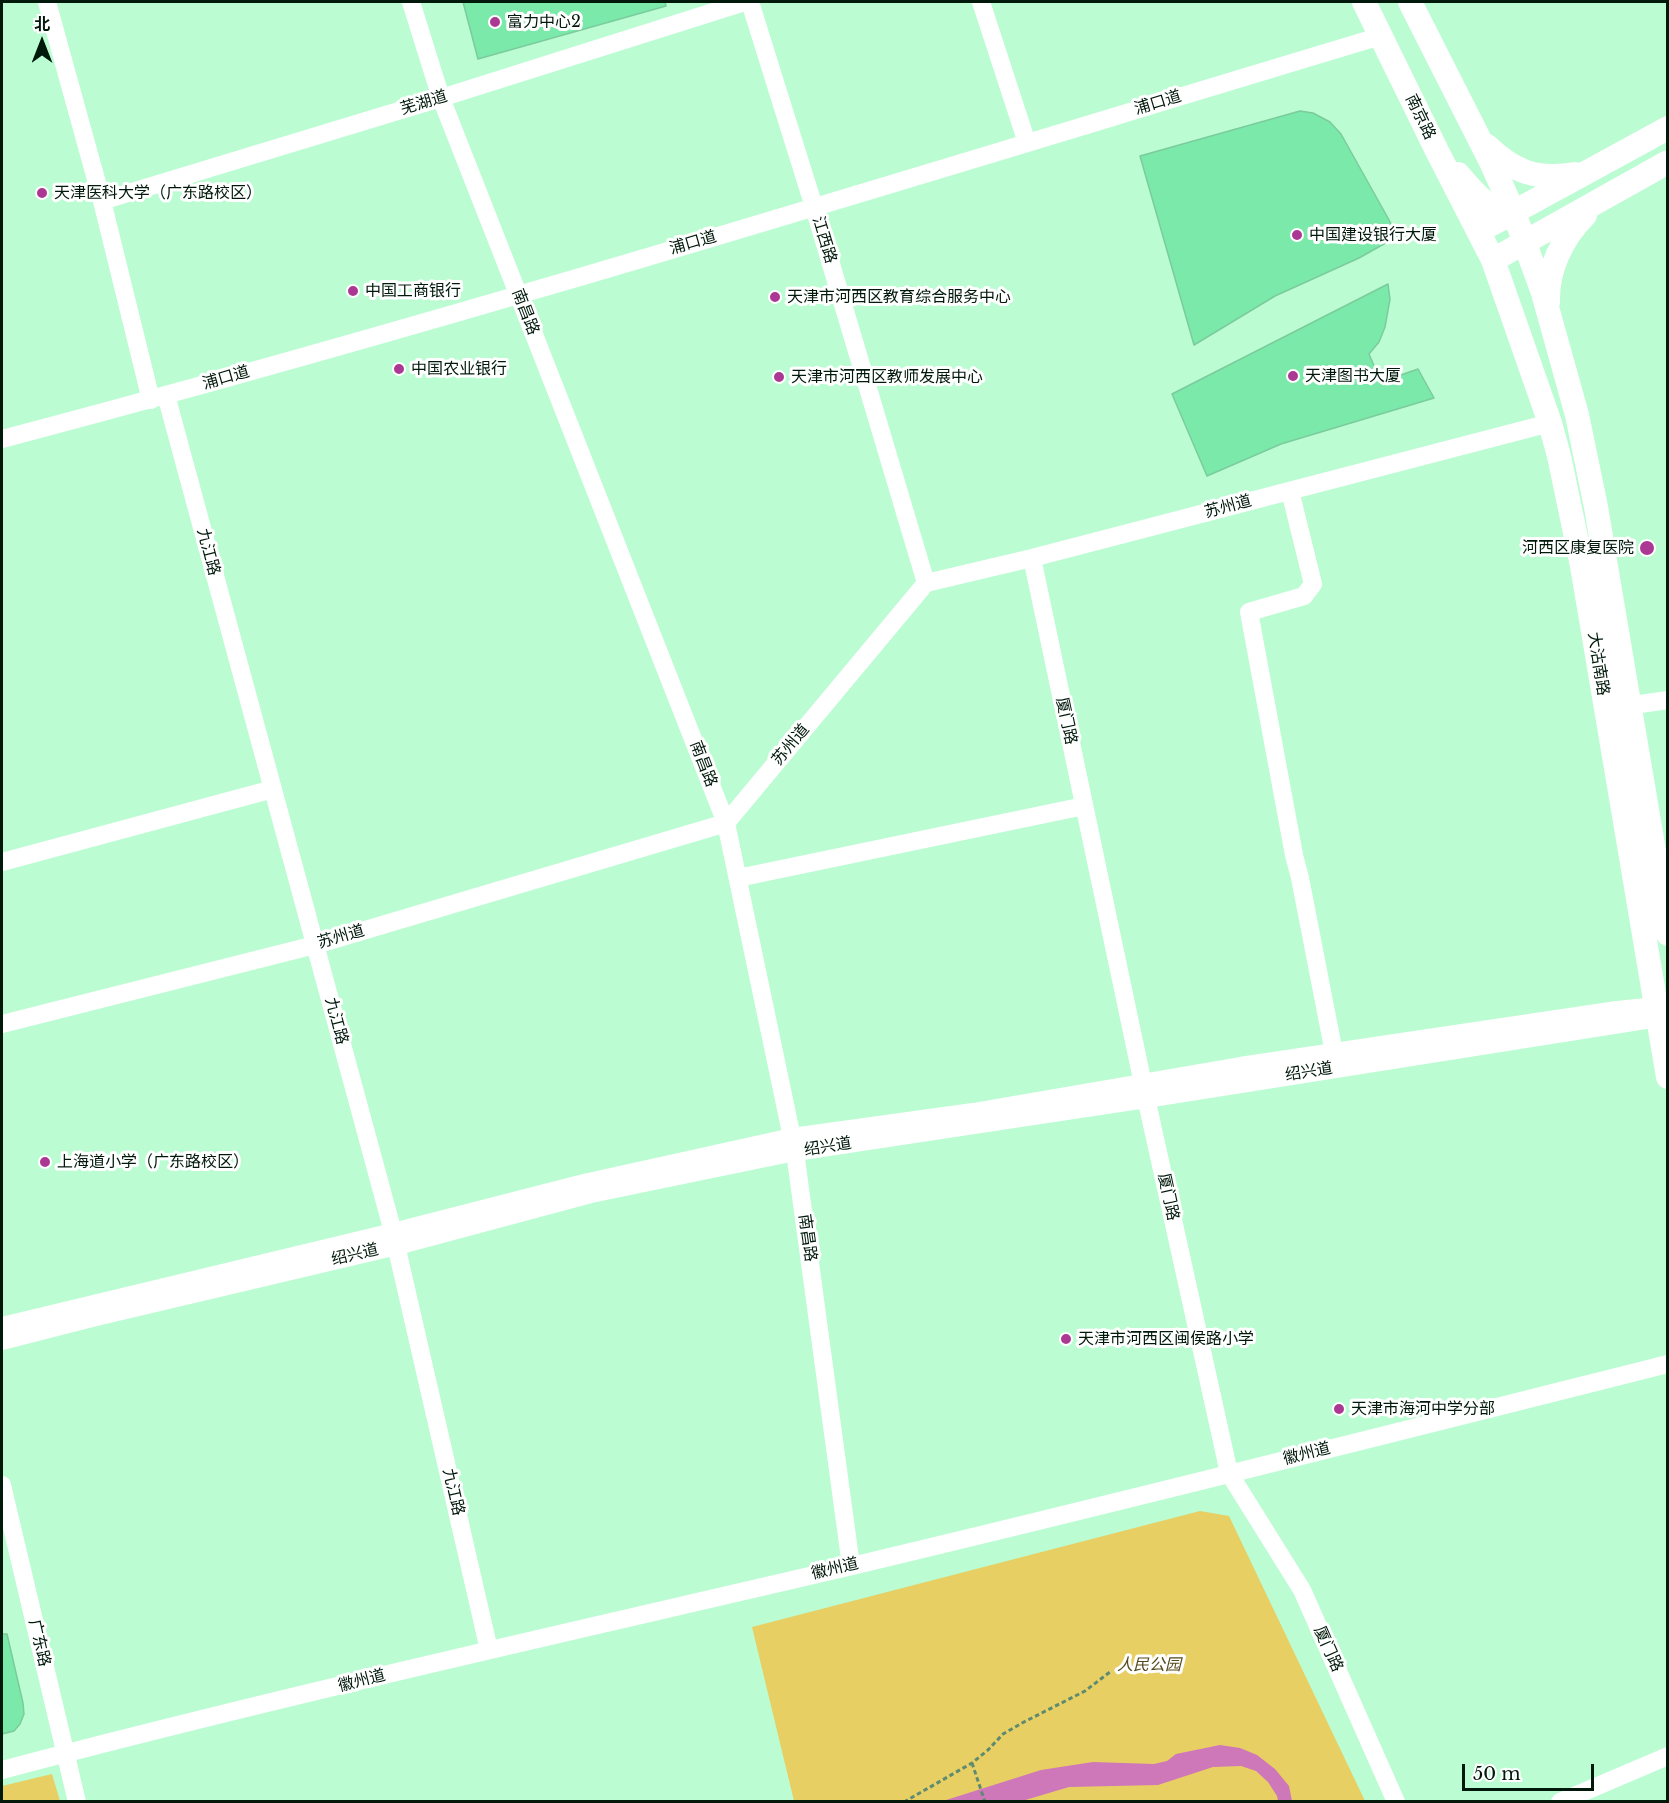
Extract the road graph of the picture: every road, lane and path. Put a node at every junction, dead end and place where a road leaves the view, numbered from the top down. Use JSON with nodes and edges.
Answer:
{"nodes":[{"id":1,"x":47,"y":2,"type":"edge"},
{"id":2,"x":411,"y":2,"type":"edge"},
{"id":3,"x":748,"y":2,"type":"edge"},
{"id":4,"x":981,"y":2,"type":"edge"},
{"id":5,"x":1364,"y":2,"type":"edge"},
{"id":6,"x":1410,"y":2,"type":"edge"},
{"id":7,"x":1381,"y":36,"type":"junction"},
{"id":8,"x":441,"y":98,"type":"junction"},
{"id":9,"x":1668,"y":128,"type":"edge"},
{"id":10,"x":1475,"y":133,"type":"junction"},
{"id":11,"x":1027,"y":143,"type":"junction"},
{"id":12,"x":1437,"y":151,"type":"junction"},
{"id":13,"x":1668,"y":162,"type":"edge"},
{"id":14,"x":1589,"y":172,"type":"junction"},
{"id":15,"x":102,"y":201,"type":"junction"},
{"id":16,"x":1599,"y":201,"type":"junction"},
{"id":17,"x":814,"y":207,"type":"junction"},
{"id":18,"x":1519,"y":228,"type":"junction"},
{"id":19,"x":1479,"y":231,"type":"junction"},
{"id":20,"x":1493,"y":260,"type":"junction"},
{"id":21,"x":518,"y":295,"type":"junction"},
{"id":22,"x":1549,"y":314,"type":"junction"},
{"id":23,"x":1514,"y":317,"type":"junction"},
{"id":24,"x":158,"y":398,"type":"junction"},
{"id":25,"x":1550,"y":423,"type":"junction"},
{"id":26,"x":2,"y":439,"type":"edge"},
{"id":27,"x":1290,"y":491,"type":"junction"},
{"id":28,"x":1032,"y":558,"type":"junction"},
{"id":29,"x":926,"y":583,"type":"junction"},
{"id":30,"x":1668,"y":700,"type":"edge"},
{"id":31,"x":1617,"y":707,"type":"junction"},
{"id":32,"x":273,"y":789,"type":"junction"},
{"id":33,"x":1084,"y":806,"type":"junction"},
{"id":34,"x":726,"y":823,"type":"junction"},
{"id":35,"x":2,"y":861,"type":"edge"},
{"id":36,"x":738,"y":878,"type":"junction"},
{"id":37,"x":1668,"y":934,"type":"edge"},
{"id":38,"x":315,"y":945,"type":"junction"},
{"id":39,"x":1662,"y":1011,"type":"edge"},
{"id":40,"x":2,"y":1024,"type":"edge"},
{"id":41,"x":1334,"y":1053,"type":"junction"},
{"id":42,"x":1668,"y":1077,"type":"edge"},
{"id":43,"x":1144,"y":1091,"type":"junction"},
{"id":44,"x":794,"y":1144,"type":"junction"},
{"id":45,"x":395,"y":1239,"type":"junction"},
{"id":46,"x":2,"y":1326,"type":"edge"},
{"id":47,"x":2,"y":1341,"type":"edge"},
{"id":48,"x":1668,"y":1364,"type":"edge"},
{"id":49,"x":1229,"y":1473,"type":"junction"},
{"id":50,"x":2,"y":1485,"type":"edge"},
{"id":51,"x":851,"y":1566,"type":"junction"},
{"id":52,"x":489,"y":1650,"type":"junction"},
{"id":53,"x":1110,"y":1672,"type":"dead end"},
{"id":54,"x":65,"y":1753,"type":"junction"},
{"id":55,"x":1668,"y":1756,"type":"edge"},
{"id":56,"x":972,"y":1763,"type":"junction"},
{"id":57,"x":2,"y":1770,"type":"edge"},
{"id":58,"x":77,"y":1802,"type":"edge"},
{"id":59,"x":904,"y":1802,"type":"edge"},
{"id":60,"x":985,"y":1802,"type":"edge"},
{"id":61,"x":1396,"y":1802,"type":"edge"},
{"id":62,"x":1560,"y":1802,"type":"edge"}],
"edges":[{"from":1,"to":15,"type":"street","name":"九江路"},
{"from":2,"to":8,"type":"street","name":"南昌路"},
{"from":3,"to":8,"type":"street","name":"芜湖道"},
{"from":3,"to":17,"type":"street","name":"江西路"},
{"from":4,"to":11,"type":"street"},
{"from":5,"to":7,"type":"main road","name":"南京路"},
{"from":6,"to":10,"type":"main road"},
{"from":7,"to":11,"type":"street","name":"浦口道"},
{"from":7,"to":12,"type":"main road","name":"南京路"},
{"from":8,"to":15,"type":"street","name":"芜湖道"},
{"from":8,"to":21,"type":"street","name":"南昌路"},
{"from":9,"to":14,"type":"main road"},
{"from":10,"to":14,"type":"main road"},
{"from":10,"to":18,"type":"main road"},
{"from":11,"to":17,"type":"street","name":"浦口道"},
{"from":12,"to":18,"type":"main road"},
{"from":12,"to":19,"type":"main road","name":"南京路"},
{"from":13,"to":16,"type":"main road"},
{"from":14,"to":18,"type":"main road"},
{"from":15,"to":24,"type":"street","name":"九江路"},
{"from":16,"to":18,"type":"main road"},
{"from":16,"to":22,"type":"main road"},
{"from":17,"to":21,"type":"street","name":"浦口道"},
{"from":17,"to":29,"type":"street","name":"江西路"},
{"from":18,"to":19,"type":"main road"},
{"from":18,"to":20,"type":"main road"},
{"from":18,"to":22,"type":"main road","name":"大沽南路"},
{"from":18,"to":23,"type":"main road"},
{"from":19,"to":20,"type":"main road","name":"南京路"},
{"from":20,"to":23,"type":"main road","name":"大沽南路"},
{"from":21,"to":24,"type":"street","name":"浦口道"},
{"from":21,"to":34,"type":"street","name":"南昌路"},
{"from":22,"to":31,"type":"main road","name":"大沽南路"},
{"from":23,"to":25,"type":"main road","name":"大沽南路"},
{"from":24,"to":26,"type":"street","name":"浦口道"},
{"from":24,"to":32,"type":"street","name":"九江路"},
{"from":25,"to":27,"type":"street","name":"苏州道"},
{"from":25,"to":31,"type":"main road","name":"大沽南路"},
{"from":27,"to":28,"type":"street","name":"苏州道"},
{"from":27,"to":41,"type":"street"},
{"from":28,"to":29,"type":"street","name":"苏州道"},
{"from":28,"to":33,"type":"street","name":"厦门路"},
{"from":29,"to":34,"type":"street","name":"苏州道"},
{"from":30,"to":31,"type":"street"},
{"from":31,"to":37,"type":"main road","name":"大沽南路"},
{"from":31,"to":39,"type":"main road","name":"大沽南路"},
{"from":32,"to":35,"type":"street"},
{"from":32,"to":38,"type":"street","name":"九江路"},
{"from":33,"to":36,"type":"street"},
{"from":33,"to":43,"type":"street","name":"厦门路"},
{"from":34,"to":36,"type":"street","name":"南昌路"},
{"from":34,"to":38,"type":"street","name":"苏州道"},
{"from":36,"to":44,"type":"street","name":"南昌路"},
{"from":38,"to":40,"type":"street","name":"苏州道"},
{"from":38,"to":45,"type":"street","name":"九江路"},
{"from":39,"to":41,"type":"street","name":"绍兴道"},
{"from":39,"to":42,"type":"main road","name":"大沽南路"},
{"from":39,"to":43,"type":"street","name":"绍兴道"},
{"from":41,"to":43,"type":"street","name":"绍兴道"},
{"from":43,"to":44,"type":"street","name":"绍兴道"},
{"from":43,"to":49,"type":"street","name":"厦门路"},
{"from":44,"to":45,"type":"street","name":"绍兴道"},
{"from":44,"to":51,"type":"street","name":"南昌路"},
{"from":45,"to":46,"type":"street","name":"绍兴道"},
{"from":45,"to":47,"type":"street","name":"绍兴道"},
{"from":45,"to":52,"type":"street","name":"九江路"},
{"from":48,"to":49,"type":"street","name":"徽州道"},
{"from":49,"to":51,"type":"street","name":"徽州道"},
{"from":49,"to":61,"type":"street","name":"厦门路"},
{"from":50,"to":54,"type":"street","name":"广东路"},
{"from":51,"to":52,"type":"street","name":"徽州道"},
{"from":52,"to":54,"type":"street","name":"徽州道"},
{"from":53,"to":56,"type":"path"},
{"from":54,"to":57,"type":"street","name":"徽州道"},
{"from":54,"to":58,"type":"street","name":"广东路"},
{"from":55,"to":62,"type":"street"},
{"from":56,"to":59,"type":"path"},
{"from":56,"to":60,"type":"path"}]}
